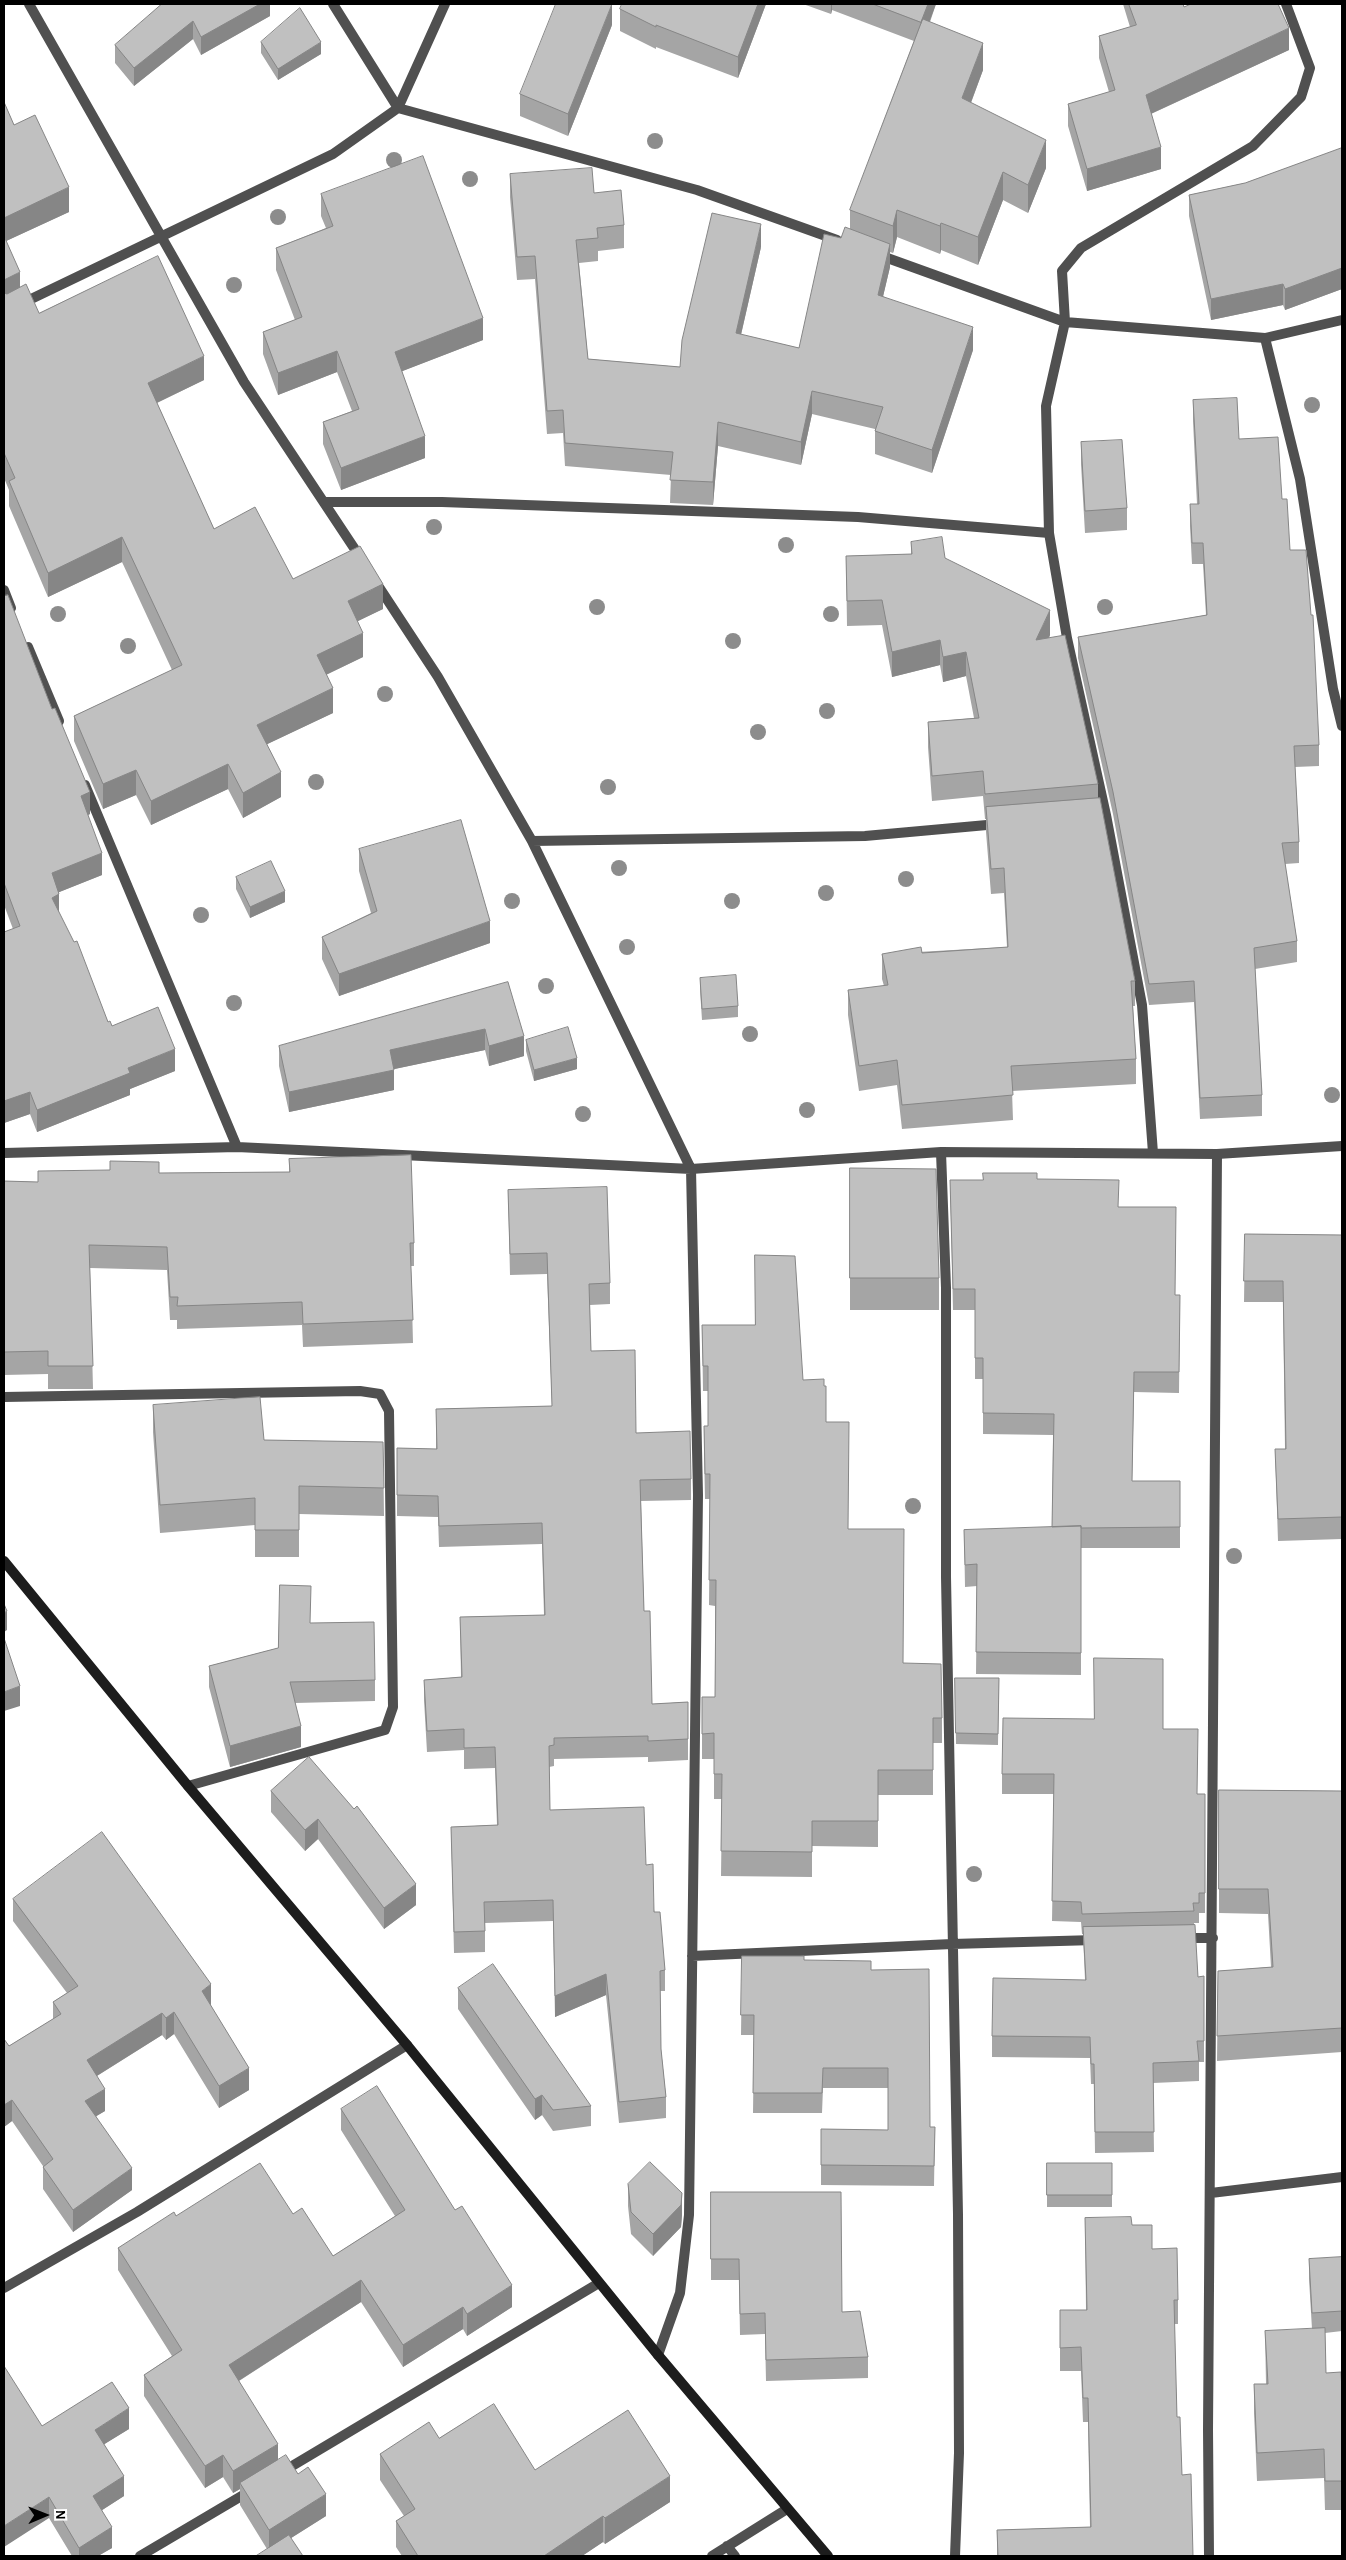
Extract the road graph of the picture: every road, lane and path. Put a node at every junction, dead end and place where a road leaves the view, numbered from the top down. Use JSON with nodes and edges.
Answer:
{"nodes":[{"id":1,"x":29,"y":4,"type":"edge"},
{"id":2,"x":333,"y":4,"type":"edge"},
{"id":3,"x":445,"y":4,"type":"edge"},
{"id":4,"x":1286,"y":4,"type":"edge"},
{"id":5,"x":398,"y":108,"type":"junction"},
{"id":6,"x":161,"y":238,"type":"junction"},
{"id":7,"x":844,"y":242,"type":"edge"},
{"id":8,"x":872,"y":252,"type":"edge"},
{"id":9,"x":4,"y":312,"type":"edge"},
{"id":10,"x":1342,"y":320,"type":"edge"},
{"id":11,"x":1065,"y":322,"type":"junction"},
{"id":12,"x":1265,"y":338,"type":"junction"},
{"id":13,"x":324,"y":502,"type":"junction"},
{"id":14,"x":1049,"y":534,"type":"junction"},
{"id":15,"x":4,"y":590,"type":"edge"},
{"id":16,"x":15,"y":617,"type":"edge"},
{"id":17,"x":23,"y":636,"type":"edge"},
{"id":18,"x":1342,"y":726,"type":"edge"},
{"id":19,"x":61,"y":727,"type":"edge"},
{"id":20,"x":80,"y":772,"type":"edge"},
{"id":21,"x":1010,"y":823,"type":"edge"},
{"id":22,"x":532,"y":841,"type":"junction"},
{"id":23,"x":236,"y":1146,"type":"junction"},
{"id":24,"x":1342,"y":1146,"type":"edge"},
{"id":25,"x":940,"y":1152,"type":"junction"},
{"id":26,"x":4,"y":1153,"type":"edge"},
{"id":27,"x":1153,"y":1153,"type":"junction"},
{"id":28,"x":1217,"y":1154,"type":"junction"},
{"id":29,"x":692,"y":1169,"type":"junction"},
{"id":30,"x":4,"y":1397,"type":"edge"},
{"id":31,"x":4,"y":1562,"type":"edge"},
{"id":32,"x":188,"y":1786,"type":"junction"},
{"id":33,"x":1213,"y":1938,"type":"junction"},
{"id":34,"x":1174,"y":1939,"type":"edge"},
{"id":35,"x":1106,"y":1940,"type":"edge"},
{"id":36,"x":952,"y":1944,"type":"junction"},
{"id":37,"x":692,"y":1956,"type":"junction"},
{"id":38,"x":407,"y":2044,"type":"junction"},
{"id":39,"x":1342,"y":2176,"type":"edge"},
{"id":40,"x":1211,"y":2193,"type":"junction"},
{"id":41,"x":600,"y":2283,"type":"junction"},
{"id":42,"x":4,"y":2288,"type":"edge"},
{"id":43,"x":658,"y":2355,"type":"junction"},
{"id":44,"x":276,"y":2475,"type":"edge"},
{"id":45,"x":259,"y":2486,"type":"edge"},
{"id":46,"x":787,"y":2509,"type":"junction"},
{"id":47,"x":727,"y":2546,"type":"junction"},
{"id":48,"x":140,"y":2556,"type":"edge"},
{"id":49,"x":712,"y":2556,"type":"edge"},
{"id":50,"x":735,"y":2556,"type":"edge"},
{"id":51,"x":828,"y":2556,"type":"edge"},
{"id":52,"x":955,"y":2556,"type":"edge"},
{"id":53,"x":1209,"y":2556,"type":"edge"}],
"edges":[{"from":1,"to":6,"type":"street"},
{"from":2,"to":5,"type":"street"},
{"from":3,"to":5,"type":"street"},
{"from":4,"to":11,"type":"street"},
{"from":5,"to":6,"type":"street"},
{"from":5,"to":7,"type":"street"},
{"from":6,"to":9,"type":"street"},
{"from":6,"to":13,"type":"street"},
{"from":8,"to":11,"type":"street"},
{"from":10,"to":12,"type":"street"},
{"from":11,"to":12,"type":"street"},
{"from":11,"to":14,"type":"street"},
{"from":12,"to":18,"type":"street"},
{"from":13,"to":14,"type":"street"},
{"from":13,"to":22,"type":"street"},
{"from":14,"to":27,"type":"street"},
{"from":15,"to":16,"type":"street"},
{"from":17,"to":19,"type":"street"},
{"from":20,"to":23,"type":"street"},
{"from":21,"to":22,"type":"street"},
{"from":22,"to":29,"type":"street"},
{"from":23,"to":26,"type":"street"},
{"from":23,"to":29,"type":"street"},
{"from":24,"to":28,"type":"street"},
{"from":25,"to":27,"type":"street"},
{"from":25,"to":29,"type":"street"},
{"from":25,"to":36,"type":"street"},
{"from":27,"to":28,"type":"street"},
{"from":28,"to":33,"type":"street"},
{"from":29,"to":37,"type":"street"},
{"from":30,"to":32,"type":"street"},
{"from":31,"to":32,"type":"street"},
{"from":32,"to":38,"type":"street"},
{"from":33,"to":34,"type":"street"},
{"from":33,"to":40,"type":"street"},
{"from":35,"to":36,"type":"street"},
{"from":36,"to":37,"type":"street"},
{"from":36,"to":52,"type":"street"},
{"from":37,"to":43,"type":"street"},
{"from":38,"to":41,"type":"street"},
{"from":38,"to":42,"type":"street"},
{"from":39,"to":40,"type":"street"},
{"from":40,"to":53,"type":"street"},
{"from":41,"to":43,"type":"street"},
{"from":41,"to":44,"type":"street"},
{"from":43,"to":46,"type":"street"},
{"from":45,"to":48,"type":"street"},
{"from":46,"to":47,"type":"street"},
{"from":46,"to":51,"type":"street"},
{"from":47,"to":49,"type":"street"},
{"from":47,"to":50,"type":"street"}]}
